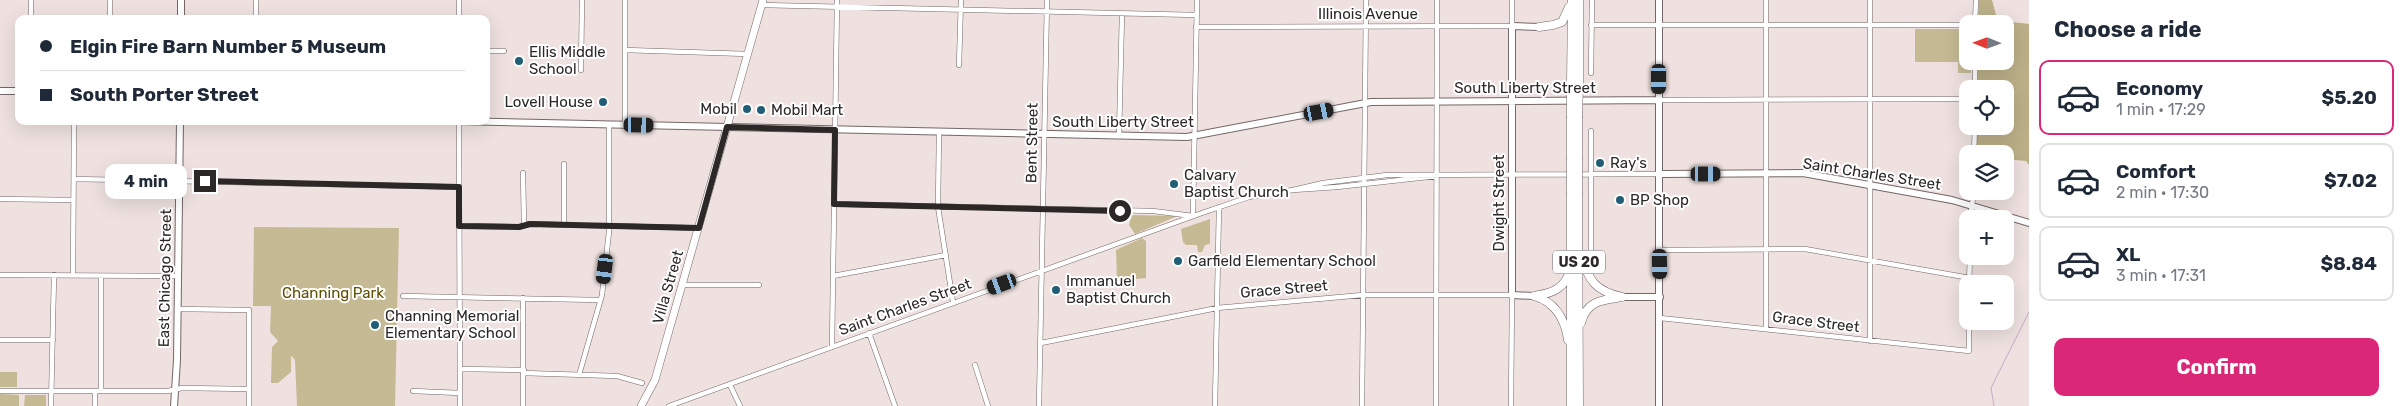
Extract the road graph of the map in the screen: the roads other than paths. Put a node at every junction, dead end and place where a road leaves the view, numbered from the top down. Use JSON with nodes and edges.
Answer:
{"nodes":[{"id":1,"x":31,"y":0,"type":"edge"},
{"id":2,"x":110,"y":0,"type":"edge"},
{"id":3,"x":181,"y":0,"type":"edge"},
{"id":4,"x":256,"y":0,"type":"edge"},
{"id":5,"x":459,"y":0,"type":"edge"},
{"id":6,"x":582,"y":0,"type":"edge"},
{"id":7,"x":625,"y":0,"type":"edge"},
{"id":8,"x":836,"y":0,"type":"edge"},
{"id":9,"x":961,"y":0,"type":"edge"},
{"id":10,"x":1047,"y":0,"type":"edge"},
{"id":11,"x":1197,"y":0,"type":"edge"},
{"id":12,"x":1366,"y":0,"type":"edge"},
{"id":13,"x":1437,"y":0,"type":"edge"},
{"id":14,"x":1512,"y":0,"type":"edge"},
{"id":15,"x":1571,"y":0,"type":"edge"},
{"id":16,"x":1579,"y":0,"type":"edge"},
{"id":17,"x":1592,"y":0,"type":"edge"},
{"id":18,"x":1659,"y":0,"type":"edge"},
{"id":19,"x":1766,"y":0,"type":"edge"},
{"id":20,"x":1870,"y":0,"type":"edge"},
{"id":21,"x":1976,"y":0,"type":"edge"},
{"id":22,"x":763,"y":2,"type":"edge"},
{"id":23,"x":836,"y":7,"type":"junction"},
{"id":24,"x":961,"y":10,"type":"junction"},
{"id":25,"x":1047,"y":12,"type":"junction"},
{"id":26,"x":1122,"y":14,"type":"junction"},
{"id":27,"x":31,"y":15,"type":"edge"},
{"id":28,"x":110,"y":15,"type":"edge"},
{"id":29,"x":181,"y":15,"type":"edge"},
{"id":30,"x":256,"y":15,"type":"edge"},
{"id":31,"x":459,"y":15,"type":"edge"},
{"id":32,"x":1196,"y":15,"type":"junction"},
{"id":33,"x":1975,"y":15,"type":"edge"},
{"id":34,"x":1959,"y":24,"type":"edge"},
{"id":35,"x":1591,"y":25,"type":"junction"},
{"id":36,"x":1766,"y":25,"type":"junction"},
{"id":37,"x":1870,"y":25,"type":"junction"},
{"id":38,"x":1512,"y":26,"type":"junction"},
{"id":39,"x":1539,"y":26,"type":"joint"},
{"id":40,"x":1659,"y":26,"type":"junction"},
{"id":41,"x":1365,"y":27,"type":"junction"},
{"id":42,"x":1437,"y":27,"type":"junction"},
{"id":43,"x":1196,"y":28,"type":"junction"},
{"id":44,"x":625,"y":50,"type":"junction"},
{"id":45,"x":490,"y":51,"type":"edge"},
{"id":46,"x":504,"y":51,"type":"dead end"},
{"id":47,"x":748,"y":54,"type":"junction"},
{"id":48,"x":959,"y":65,"type":"dead end"},
{"id":49,"x":581,"y":70,"type":"dead end"},
{"id":50,"x":1591,"y":73,"type":"dead end"},
{"id":51,"x":1575,"y":85,"type":"junction"},
{"id":52,"x":0,"y":91,"type":"edge"},
{"id":53,"x":15,"y":91,"type":"edge"},
{"id":54,"x":1959,"y":99,"type":"edge"},
{"id":55,"x":1660,"y":100,"type":"junction"},
{"id":56,"x":1766,"y":100,"type":"junction"},
{"id":57,"x":1871,"y":100,"type":"junction"},
{"id":58,"x":1512,"y":101,"type":"junction"},
{"id":59,"x":1438,"y":102,"type":"junction"},
{"id":60,"x":1365,"y":103,"type":"junction"},
{"id":61,"x":490,"y":122,"type":"edge"},
{"id":62,"x":74,"y":125,"type":"edge"},
{"id":63,"x":181,"y":125,"type":"edge"},
{"id":64,"x":458,"y":125,"type":"edge"},
{"id":65,"x":609,"y":125,"type":"junction"},
{"id":66,"x":625,"y":125,"type":"junction"},
{"id":67,"x":727,"y":127,"type":"junction"},
{"id":68,"x":835,"y":130,"type":"junction"},
{"id":69,"x":1591,"y":131,"type":"dead end"},
{"id":70,"x":939,"y":132,"type":"junction"},
{"id":71,"x":1045,"y":134,"type":"junction"},
{"id":72,"x":1119,"y":136,"type":"junction"},
{"id":73,"x":1194,"y":136,"type":"junction"},
{"id":74,"x":564,"y":164,"type":"dead end"},
{"id":75,"x":523,"y":174,"type":"dead end"},
{"id":76,"x":1660,"y":174,"type":"junction"},
{"id":77,"x":1767,"y":174,"type":"junction"},
{"id":78,"x":1438,"y":176,"type":"junction"},
{"id":79,"x":1512,"y":176,"type":"junction"},
{"id":80,"x":1590,"y":176,"type":"junction"},
{"id":81,"x":74,"y":179,"type":"junction"},
{"id":82,"x":179,"y":180,"type":"junction"},
{"id":83,"x":1364,"y":181,"type":"junction"},
{"id":84,"x":1870,"y":186,"type":"junction"},
{"id":85,"x":459,"y":187,"type":"junction"},
{"id":86,"x":1575,"y":194,"type":"junction"},
{"id":87,"x":0,"y":199,"type":"edge"},
{"id":88,"x":74,"y":200,"type":"junction"},
{"id":89,"x":1973,"y":200,"type":"edge"},
{"id":90,"x":834,"y":204,"type":"junction"},
{"id":91,"x":938,"y":206,"type":"junction"},
{"id":92,"x":1972,"y":206,"type":"junction"},
{"id":93,"x":1219,"y":207,"type":"junction"},
{"id":94,"x":1043,"y":209,"type":"junction"},
{"id":95,"x":1971,"y":210,"type":"edge"},
{"id":96,"x":1193,"y":216,"type":"junction"},
{"id":97,"x":2029,"y":223,"type":"edge"},
{"id":98,"x":564,"y":224,"type":"junction"},
{"id":99,"x":524,"y":225,"type":"junction"},
{"id":100,"x":459,"y":226,"type":"junction"},
{"id":101,"x":610,"y":226,"type":"junction"},
{"id":102,"x":699,"y":228,"type":"junction"},
{"id":103,"x":1579,"y":234,"type":"junction"},
{"id":104,"x":1766,"y":248,"type":"junction"},
{"id":105,"x":1659,"y":250,"type":"junction"},
{"id":106,"x":946,"y":255,"type":"junction"},
{"id":107,"x":1870,"y":260,"type":"junction"},
{"id":108,"x":1572,"y":262,"type":"junction"},
{"id":109,"x":1591,"y":262,"type":"dead end"},
{"id":110,"x":1042,"y":270,"type":"junction"},
{"id":111,"x":0,"y":274,"type":"edge"},
{"id":112,"x":54,"y":275,"type":"junction"},
{"id":113,"x":73,"y":275,"type":"junction"},
{"id":114,"x":101,"y":276,"type":"junction"},
{"id":115,"x":178,"y":276,"type":"junction"},
{"id":116,"x":833,"y":276,"type":"junction"},
{"id":117,"x":1959,"y":276,"type":"edge"},
{"id":118,"x":683,"y":285,"type":"junction"},
{"id":119,"x":759,"y":285,"type":"dead end"},
{"id":120,"x":1363,"y":295,"type":"junction"},
{"id":121,"x":1438,"y":295,"type":"junction"},
{"id":122,"x":403,"y":296,"type":"dead end"},
{"id":123,"x":1512,"y":296,"type":"junction"},
{"id":124,"x":1534,"y":296,"type":"junction"},
{"id":125,"x":460,"y":297,"type":"junction"},
{"id":126,"x":1622,"y":297,"type":"junction"},
{"id":127,"x":522,"y":298,"type":"junction"},
{"id":128,"x":1660,"y":298,"type":"junction"},
{"id":129,"x":600,"y":300,"type":"junction"},
{"id":130,"x":953,"y":302,"type":"junction"},
{"id":131,"x":1217,"y":308,"type":"junction"},
{"id":132,"x":178,"y":309,"type":"junction"},
{"id":133,"x":1660,"y":318,"type":"junction"},
{"id":134,"x":1766,"y":328,"type":"junction"},
{"id":135,"x":1579,"y":330,"type":"junction"},
{"id":136,"x":1969,"y":330,"type":"edge"},
{"id":137,"x":869,"y":333,"type":"junction"},
{"id":138,"x":0,"y":340,"type":"edge"},
{"id":139,"x":53,"y":340,"type":"junction"},
{"id":140,"x":1870,"y":341,"type":"junction"},
{"id":141,"x":1041,"y":343,"type":"junction"},
{"id":142,"x":832,"y":347,"type":"junction"},
{"id":143,"x":1572,"y":357,"type":"junction"},
{"id":144,"x":975,"y":364,"type":"dead end"},
{"id":145,"x":460,"y":369,"type":"junction"},
{"id":146,"x":524,"y":372,"type":"junction"},
{"id":147,"x":579,"y":375,"type":"junction"},
{"id":148,"x":642,"y":383,"type":"dead end"},
{"id":149,"x":730,"y":385,"type":"junction"},
{"id":150,"x":249,"y":388,"type":"junction"},
{"id":151,"x":175,"y":390,"type":"junction"},
{"id":152,"x":0,"y":391,"type":"edge"},
{"id":153,"x":52,"y":391,"type":"junction"},
{"id":154,"x":95,"y":391,"type":"junction"},
{"id":155,"x":101,"y":391,"type":"junction"},
{"id":156,"x":413,"y":392,"type":"dead end"},
{"id":157,"x":460,"y":394,"type":"junction"},
{"id":158,"x":1575,"y":403,"type":"edge"},
{"id":159,"x":52,"y":406,"type":"edge"},
{"id":160,"x":95,"y":406,"type":"edge"},
{"id":161,"x":174,"y":406,"type":"edge"},
{"id":162,"x":249,"y":406,"type":"edge"},
{"id":163,"x":460,"y":406,"type":"edge"},
{"id":164,"x":523,"y":406,"type":"edge"},
{"id":165,"x":641,"y":406,"type":"edge"},
{"id":166,"x":669,"y":406,"type":"edge"},
{"id":167,"x":740,"y":406,"type":"edge"},
{"id":168,"x":895,"y":406,"type":"edge"},
{"id":169,"x":988,"y":406,"type":"edge"},
{"id":170,"x":1039,"y":406,"type":"edge"},
{"id":171,"x":1215,"y":406,"type":"edge"},
{"id":172,"x":1362,"y":406,"type":"edge"},
{"id":173,"x":1436,"y":406,"type":"edge"},
{"id":174,"x":1511,"y":406,"type":"edge"},
{"id":175,"x":1659,"y":406,"type":"edge"}],
"edges":[{"from":1,"to":27,"type":"street"},
{"from":2,"to":28,"type":"street"},
{"from":3,"to":29,"type":"main road"},
{"from":4,"to":30,"type":"street"},
{"from":5,"to":31,"type":"street"},
{"from":6,"to":49,"type":"street"},
{"from":7,"to":44,"type":"street"},
{"from":8,"to":23,"type":"street"},
{"from":9,"to":24,"type":"street"},
{"from":10,"to":25,"type":"street","name":"Bent Street"},
{"from":11,"to":32,"type":"street"},
{"from":12,"to":41,"type":"street"},
{"from":13,"to":42,"type":"street"},
{"from":14,"to":38,"type":"street","name":"Dwight Street"},
{"from":15,"to":39,"type":"highway"},
{"from":15,"to":51,"type":"highway","number":"US 20"},
{"from":16,"to":51,"type":"highway","number":"US 20"},
{"from":17,"to":35,"type":"street"},
{"from":18,"to":40,"type":"main road"},
{"from":19,"to":36,"type":"street"},
{"from":20,"to":37,"type":"street"},
{"from":21,"to":33,"type":"street"},
{"from":22,"to":23,"type":"street"},
{"from":22,"to":47,"type":"main road","name":"Villa Street"},
{"from":23,"to":24,"type":"street"},
{"from":23,"to":68,"type":"street"},
{"from":24,"to":25,"type":"street"},
{"from":24,"to":48,"type":"street"},
{"from":25,"to":26,"type":"street"},
{"from":25,"to":71,"type":"street","name":"Bent Street"},
{"from":26,"to":32,"type":"street"},
{"from":26,"to":72,"type":"street"},
{"from":32,"to":43,"type":"street"},
{"from":34,"to":37,"type":"street"},
{"from":35,"to":40,"type":"street"},
{"from":35,"to":50,"type":"street"},
{"from":36,"to":37,"type":"street"},
{"from":36,"to":40,"type":"street"},
{"from":36,"to":56,"type":"street"},
{"from":37,"to":57,"type":"street"},
{"from":38,"to":39,"type":"main road","name":"Illinois Avenue"},
{"from":38,"to":42,"type":"street","name":"Illinois Avenue"},
{"from":38,"to":58,"type":"main road","name":"Dwight Street"},
{"from":40,"to":55,"type":"main road"},
{"from":41,"to":42,"type":"street","name":"Illinois Avenue"},
{"from":41,"to":43,"type":"street","name":"Illinois Avenue"},
{"from":41,"to":60,"type":"street"},
{"from":42,"to":59,"type":"street"},
{"from":43,"to":73,"type":"street"},
{"from":44,"to":47,"type":"street"},
{"from":44,"to":66,"type":"street"},
{"from":45,"to":46,"type":"street"},
{"from":47,"to":67,"type":"main road","name":"Villa Street"},
{"from":51,"to":86,"type":"highway","number":"US 20","bridge":true},
{"from":52,"to":53,"type":"main road"},
{"from":54,"to":57,"type":"street","name":"South Liberty Street"},
{"from":55,"to":56,"type":"street","name":"South Liberty Street"},
{"from":55,"to":58,"type":"main road","name":"South Liberty Street"},
{"from":55,"to":76,"type":"main road"},
{"from":56,"to":57,"type":"street","name":"South Liberty Street"},
{"from":56,"to":77,"type":"street"},
{"from":57,"to":84,"type":"street"},
{"from":58,"to":59,"type":"main road","name":"South Liberty Street"},
{"from":58,"to":79,"type":"main road","name":"Dwight Street"},
{"from":59,"to":60,"type":"main road","name":"South Liberty Street"},
{"from":59,"to":78,"type":"street"},
{"from":60,"to":73,"type":"main road","name":"South Liberty Street"},
{"from":60,"to":83,"type":"street"},
{"from":61,"to":65,"type":"main road","name":"South Liberty Street"},
{"from":62,"to":81,"type":"street"},
{"from":63,"to":82,"type":"main road","name":"East Chicago Street"},
{"from":64,"to":85,"type":"street"},
{"from":65,"to":66,"type":"main road","name":"South Liberty Street"},
{"from":65,"to":101,"type":"street"},
{"from":66,"to":67,"type":"main road","name":"South Liberty Street"},
{"from":67,"to":68,"type":"main road","name":"South Liberty Street"},
{"from":67,"to":102,"type":"main road","name":"Villa Street"},
{"from":68,"to":70,"type":"main road","name":"South Liberty Street"},
{"from":68,"to":90,"type":"street"},
{"from":69,"to":80,"type":"street"},
{"from":70,"to":71,"type":"main road","name":"South Liberty Street"},
{"from":70,"to":91,"type":"street"},
{"from":71,"to":72,"type":"main road","name":"South Liberty Street"},
{"from":71,"to":94,"type":"street","name":"Bent Street"},
{"from":72,"to":73,"type":"main road","name":"South Liberty Street"},
{"from":73,"to":96,"type":"street"},
{"from":74,"to":98,"type":"street"},
{"from":75,"to":99,"type":"street"},
{"from":76,"to":77,"type":"main road","name":"Saint Charles Street"},
{"from":76,"to":80,"type":"street","name":"Saint Charles Street"},
{"from":76,"to":105,"type":"main road"},
{"from":77,"to":84,"type":"main road","name":"Saint Charles Street"},
{"from":77,"to":104,"type":"street"},
{"from":78,"to":79,"type":"street","name":"Saint Charles Street"},
{"from":78,"to":83,"type":"street","name":"Saint Charles Street"},
{"from":78,"to":121,"type":"street"},
{"from":79,"to":80,"type":"street","name":"Saint Charles Street"},
{"from":79,"to":123,"type":"main road","name":"Dwight Street"},
{"from":80,"to":109,"type":"street"},
{"from":81,"to":82,"type":"street"},
{"from":81,"to":88,"type":"street"},
{"from":82,"to":85,"type":"street"},
{"from":82,"to":115,"type":"main road","name":"East Chicago Street"},
{"from":83,"to":93,"type":"street","name":"Saint Charles Street"},
{"from":83,"to":120,"type":"street"},
{"from":84,"to":92,"type":"main road","name":"Saint Charles Street"},
{"from":84,"to":107,"type":"street"},
{"from":85,"to":100,"type":"street"},
{"from":86,"to":103,"type":"highway","number":"US 20"},
{"from":86,"to":108,"type":"highway","number":"US 20"},
{"from":87,"to":88,"type":"street"},
{"from":88,"to":113,"type":"street"},
{"from":89,"to":92,"type":"street"},
{"from":90,"to":91,"type":"street"},
{"from":90,"to":116,"type":"street"},
{"from":91,"to":94,"type":"street"},
{"from":91,"to":106,"type":"street"},
{"from":92,"to":95,"type":"street"},
{"from":92,"to":97,"type":"main road","name":"Saint Charles Street"},
{"from":93,"to":96,"type":"street","name":"Saint Charles Street"},
{"from":93,"to":131,"type":"street"},
{"from":94,"to":96,"type":"street"},
{"from":94,"to":110,"type":"street","name":"Bent Street"},
{"from":96,"to":110,"type":"street","name":"Saint Charles Street"},
{"from":98,"to":99,"type":"street"},
{"from":98,"to":101,"type":"street"},
{"from":99,"to":100,"type":"street"},
{"from":100,"to":125,"type":"street"},
{"from":101,"to":102,"type":"street"},
{"from":101,"to":129,"type":"street"},
{"from":102,"to":118,"type":"main road","name":"Villa Street"},
{"from":103,"to":126,"type":"highway"},
{"from":103,"to":135,"type":"highway","number":"US 20"},
{"from":104,"to":105,"type":"street"},
{"from":104,"to":107,"type":"street"},
{"from":104,"to":134,"type":"street"},
{"from":105,"to":128,"type":"main road"},
{"from":106,"to":116,"type":"street"},
{"from":106,"to":130,"type":"street"},
{"from":107,"to":117,"type":"street"},
{"from":107,"to":140,"type":"street"},
{"from":108,"to":124,"type":"highway"},
{"from":108,"to":143,"type":"highway","number":"US 20"},
{"from":110,"to":130,"type":"street","name":"Saint Charles Street"},
{"from":110,"to":141,"type":"street","name":"Bent Street"},
{"from":111,"to":112,"type":"street"},
{"from":112,"to":113,"type":"street"},
{"from":112,"to":139,"type":"street"},
{"from":113,"to":114,"type":"street"},
{"from":114,"to":115,"type":"street"},
{"from":114,"to":155,"type":"street"},
{"from":115,"to":132,"type":"main road","name":"East Chicago Street"},
{"from":116,"to":142,"type":"street"},
{"from":118,"to":119,"type":"street"},
{"from":118,"to":165,"type":"main road","name":"Villa Street"},
{"from":120,"to":121,"type":"street","name":"Grace Street"},
{"from":120,"to":131,"type":"street","name":"Grace Street"},
{"from":120,"to":172,"type":"street"},
{"from":121,"to":123,"type":"street","name":"Grace Street"},
{"from":121,"to":173,"type":"street"},
{"from":122,"to":125,"type":"street"},
{"from":123,"to":124,"type":"main road","name":"Grace Street"},
{"from":123,"to":174,"type":"street","name":"Dwight Street"},
{"from":124,"to":143,"type":"highway"},
{"from":125,"to":127,"type":"street"},
{"from":125,"to":145,"type":"street"},
{"from":126,"to":128,"type":"main road"},
{"from":126,"to":135,"type":"highway"},
{"from":127,"to":129,"type":"street"},
{"from":127,"to":146,"type":"street"},
{"from":128,"to":133,"type":"main road"},
{"from":129,"to":147,"type":"street"},
{"from":130,"to":137,"type":"street","name":"Saint Charles Street"},
{"from":131,"to":141,"type":"street","name":"Grace Street"},
{"from":131,"to":171,"type":"street"},
{"from":132,"to":150,"type":"street"},
{"from":132,"to":151,"type":"main road","name":"East Chicago Street"},
{"from":133,"to":134,"type":"street","name":"Grace Street"},
{"from":133,"to":175,"type":"main road"},
{"from":134,"to":140,"type":"street","name":"Grace Street"},
{"from":135,"to":158,"type":"highway","number":"US 20"},
{"from":136,"to":140,"type":"street","name":"Grace Street"},
{"from":137,"to":142,"type":"street","name":"Saint Charles Street"},
{"from":137,"to":168,"type":"street"},
{"from":138,"to":139,"type":"street"},
{"from":139,"to":153,"type":"street"},
{"from":141,"to":170,"type":"street","name":"Bent Street"},
{"from":142,"to":149,"type":"street","name":"Saint Charles Street"},
{"from":143,"to":158,"type":"highway","number":"US 20"},
{"from":144,"to":169,"type":"street"},
{"from":145,"to":146,"type":"street"},
{"from":145,"to":157,"type":"street"},
{"from":146,"to":147,"type":"street"},
{"from":146,"to":164,"type":"street"},
{"from":147,"to":148,"type":"street"},
{"from":149,"to":166,"type":"street","name":"Saint Charles Street"},
{"from":149,"to":167,"type":"street"},
{"from":150,"to":151,"type":"street"},
{"from":150,"to":162,"type":"street"},
{"from":151,"to":155,"type":"street"},
{"from":151,"to":161,"type":"main road","name":"East Chicago Street"},
{"from":152,"to":153,"type":"street"},
{"from":153,"to":154,"type":"street"},
{"from":153,"to":159,"type":"street"},
{"from":154,"to":155,"type":"street"},
{"from":154,"to":160,"type":"street"},
{"from":156,"to":157,"type":"street"},
{"from":157,"to":163,"type":"street"}]}
